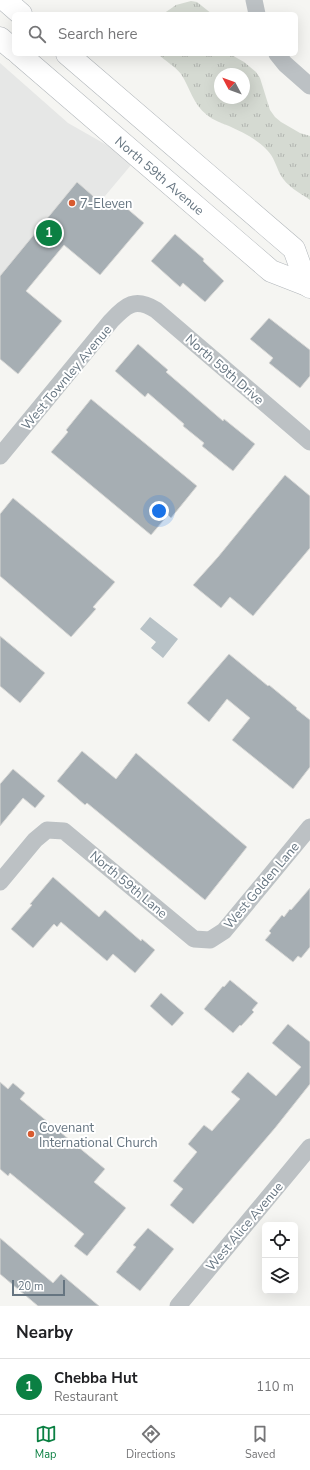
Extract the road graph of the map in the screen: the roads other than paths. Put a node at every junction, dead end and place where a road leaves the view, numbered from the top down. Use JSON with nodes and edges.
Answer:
{"nodes":[{"id":1,"x":5,"y":0,"type":"edge"},
{"id":2,"x":254,"y":0,"type":"edge"},
{"id":3,"x":19,"y":12,"type":"edge"},
{"id":4,"x":257,"y":12,"type":"edge"},
{"id":5,"x":0,"y":38,"type":"edge"},
{"id":6,"x":12,"y":48,"type":"edge"},
{"id":7,"x":21,"y":56,"type":"edge"},
{"id":8,"x":69,"y":56,"type":"edge"},
{"id":9,"x":278,"y":56,"type":"edge"},
{"id":10,"x":310,"y":86,"type":"edge"},
{"id":11,"x":309,"y":286,"type":"edge"},
{"id":12,"x":136,"y":303,"type":"joint"},
{"id":13,"x":310,"y":442,"type":"edge"},
{"id":14,"x":0,"y":456,"type":"edge"},
{"id":15,"x":310,"y":827,"type":"edge"},
{"id":16,"x":0,"y":882,"type":"edge"},
{"id":17,"x":210,"y":940,"type":"joint"},
{"id":18,"x":310,"y":1147,"type":"edge"},
{"id":19,"x":178,"y":1306,"type":"edge"}],
"edges":[{"from":1,"to":3,"type":"main road"},
{"from":2,"to":4,"type":"street"},
{"from":5,"to":6,"type":"main road"},
{"from":7,"to":11,"type":"main road","name":"North 59th Avenue"},
{"from":8,"to":11,"type":"main road","name":"North 59th Avenue"},
{"from":9,"to":10,"type":"street"},
{"from":12,"to":13,"type":"street","name":"North 59th Drive"},
{"from":12,"to":14,"type":"street","name":"West Townley Avenue"},
{"from":15,"to":17,"type":"street","name":"West Golden Lane"},
{"from":16,"to":17,"type":"street","name":"North 59th Lane"},
{"from":18,"to":19,"type":"street","name":"West Alice Avenue"}]}
